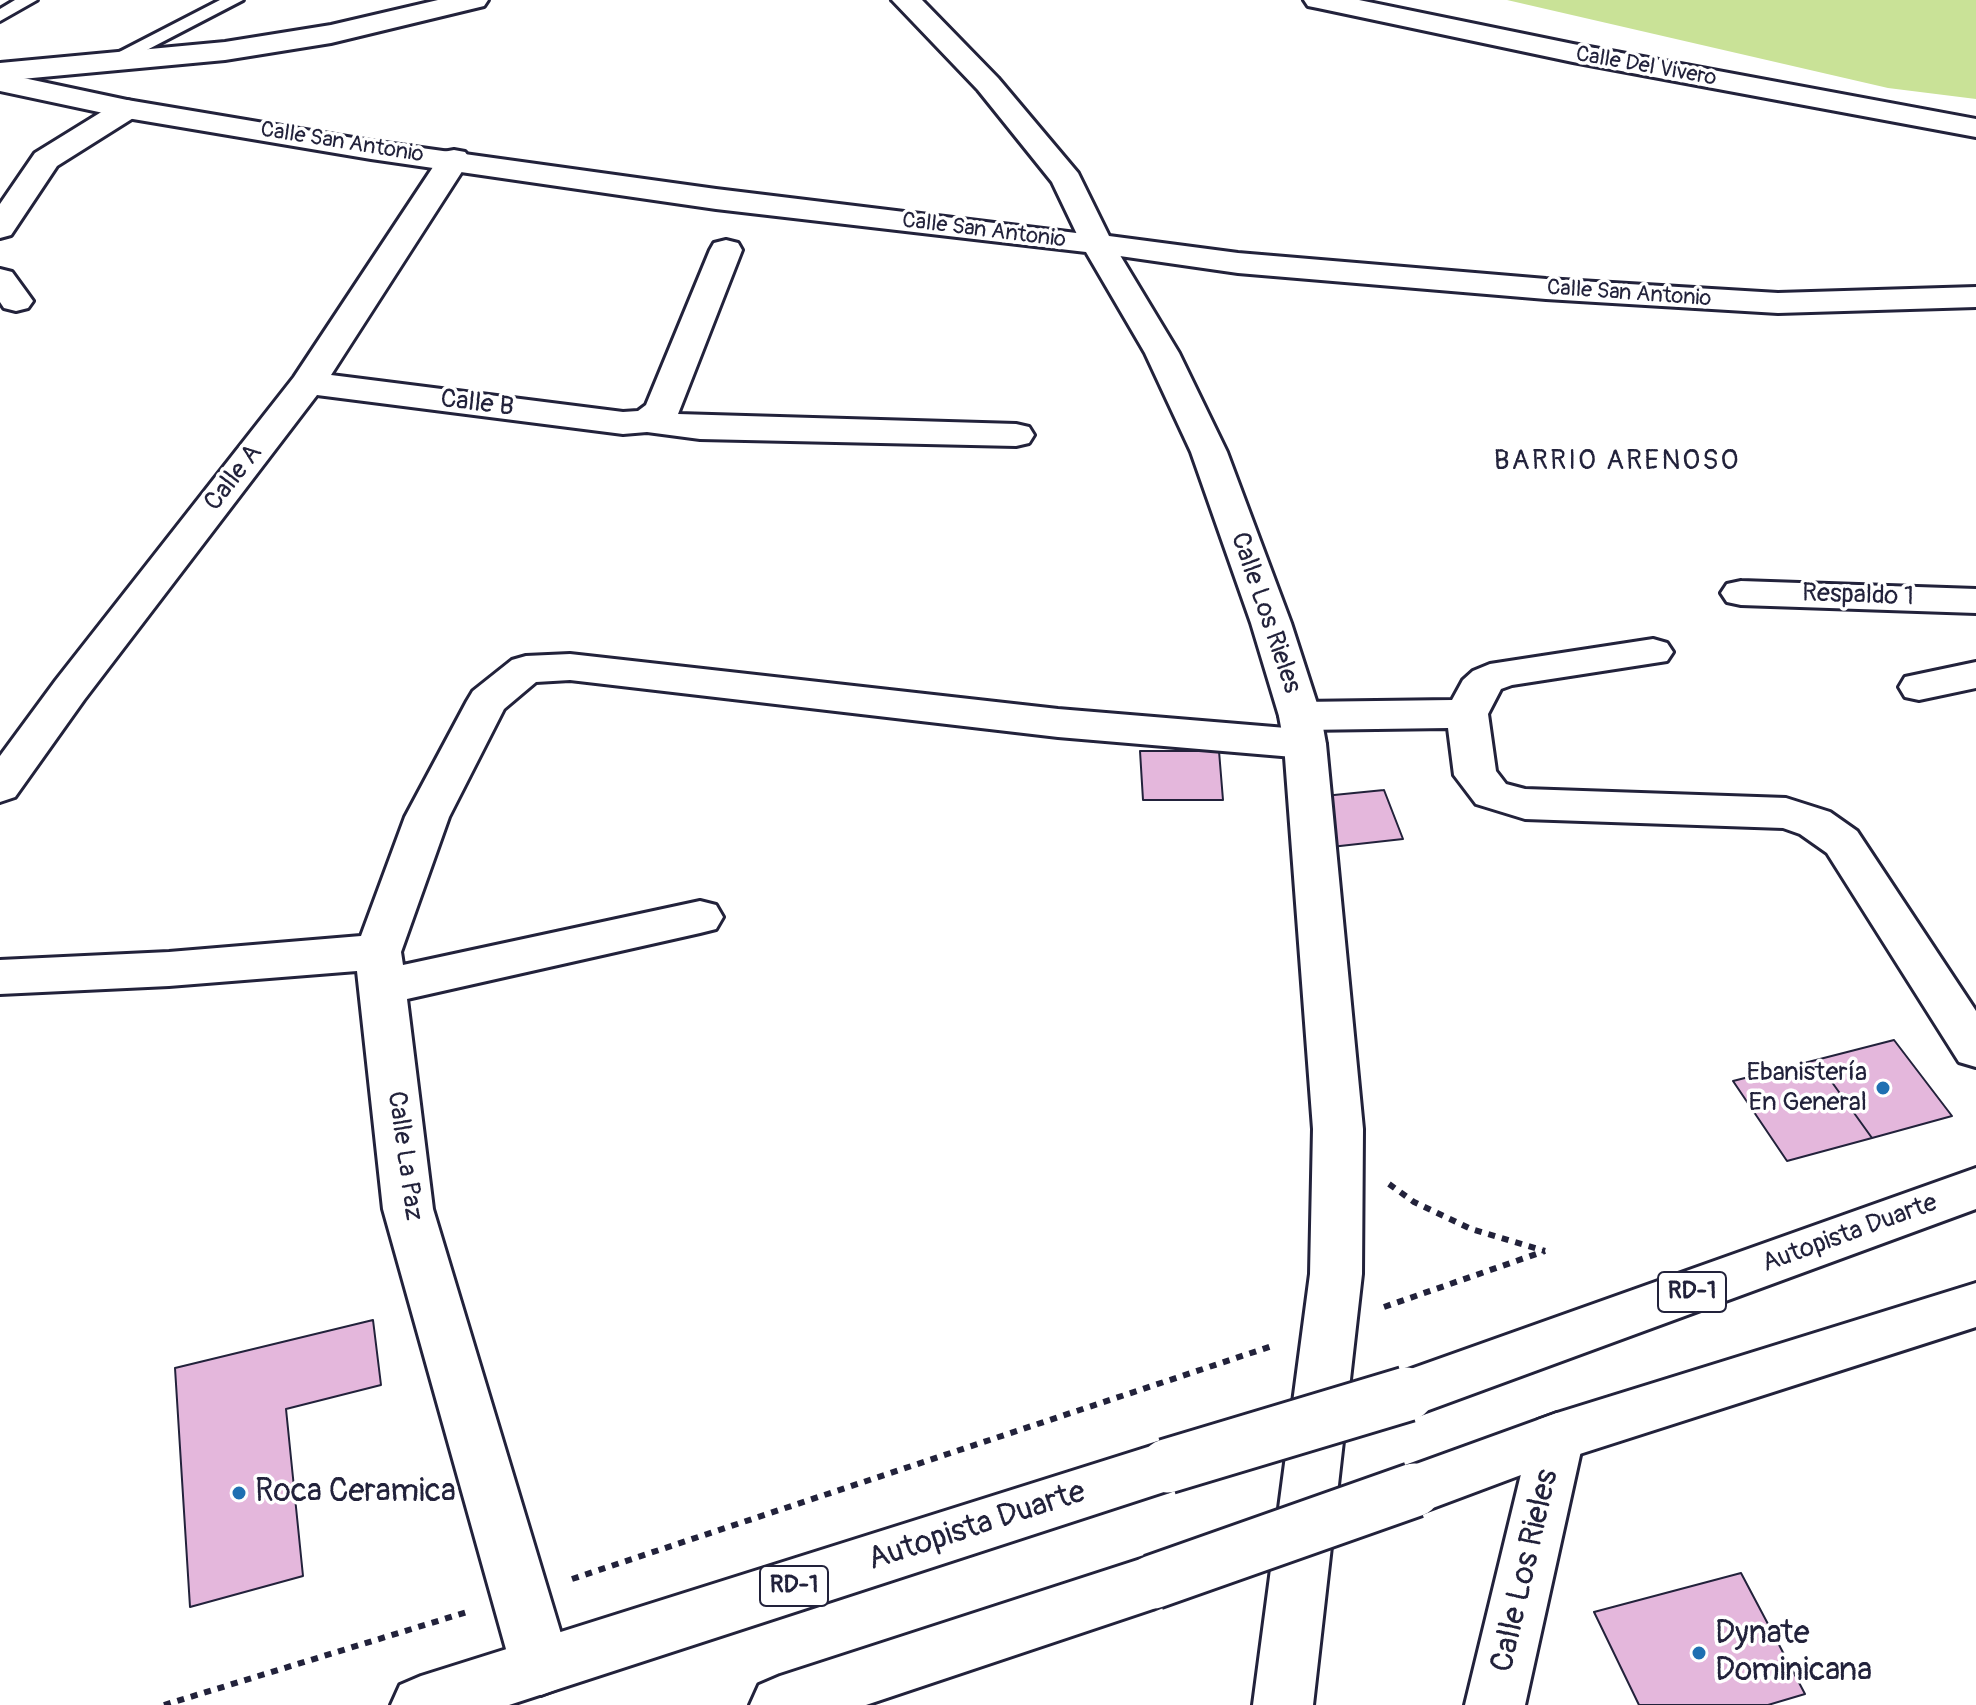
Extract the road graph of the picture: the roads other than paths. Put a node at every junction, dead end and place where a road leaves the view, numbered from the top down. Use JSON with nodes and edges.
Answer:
{"nodes":[{"id":1,"x":28,"y":0,"type":"edge"},
{"id":2,"x":234,"y":0,"type":"edge"},
{"id":3,"x":474,"y":0,"type":"edge"},
{"id":4,"x":906,"y":0,"type":"edge"},
{"id":5,"x":1318,"y":0,"type":"edge"},
{"id":6,"x":0,"y":16,"type":"edge"},
{"id":7,"x":109,"y":62,"type":"junction"},
{"id":8,"x":0,"y":72,"type":"edge"},
{"id":9,"x":0,"y":82,"type":"edge"},
{"id":10,"x":127,"y":109,"type":"junction"},
{"id":11,"x":1976,"y":128,"type":"edge"},
{"id":12,"x":454,"y":159,"type":"junction"},
{"id":13,"x":0,"y":228,"type":"edge"},
{"id":14,"x":1097,"y":244,"type":"junction"},
{"id":15,"x":726,"y":250,"type":"dead end"},
{"id":16,"x":1976,"y":297,"type":"edge"},
{"id":17,"x":308,"y":383,"type":"junction"},
{"id":18,"x":647,"y":421,"type":"junction"},
{"id":19,"x":1016,"y":435,"type":"dead end"},
{"id":20,"x":1741,"y":593,"type":"dead end"},
{"id":21,"x":1976,"y":601,"type":"edge"},
{"id":22,"x":1653,"y":652,"type":"dead end"},
{"id":23,"x":1976,"y":675,"type":"edge"},
{"id":24,"x":1919,"y":687,"type":"dead end"},
{"id":25,"x":1467,"y":714,"type":"junction"},
{"id":26,"x":1302,"y":730,"type":"junction"},
{"id":27,"x":0,"y":787,"type":"edge"},
{"id":28,"x":700,"y":917,"type":"dead end"},
{"id":29,"x":380,"y":969,"type":"junction"},
{"id":30,"x":0,"y":977,"type":"edge"},
{"id":31,"x":1976,"y":1049,"type":"edge"},
{"id":32,"x":1976,"y":1188,"type":"edge"},
{"id":33,"x":1976,"y":1305,"type":"edge"},
{"id":34,"x":1557,"y":1437,"type":"junction"},
{"id":35,"x":541,"y":1667,"type":"junction"},
{"id":36,"x":421,"y":1705,"type":"edge"},
{"id":37,"x":780,"y":1705,"type":"edge"},
{"id":38,"x":1283,"y":1705,"type":"edge"},
{"id":39,"x":1495,"y":1705,"type":"edge"}],
"edges":[{"from":1,"to":6,"type":"lane"},
{"from":2,"to":7,"type":"lane"},
{"from":3,"to":7,"type":"main road"},
{"from":4,"to":14,"type":"main road","name":"Calle Los Rieles"},
{"from":5,"to":11,"type":"main road","name":"Calle Del Vivero"},
{"from":7,"to":8,"type":"main road"},
{"from":9,"to":10,"type":"main road","name":"Calle San Antonio"},
{"from":10,"to":12,"type":"main road","name":"Calle San Antonio"},
{"from":10,"to":13,"type":"main road"},
{"from":12,"to":14,"type":"main road","name":"Calle San Antonio"},
{"from":12,"to":17,"type":"main road","name":"Calle A"},
{"from":14,"to":16,"type":"main road","name":"Calle San Antonio"},
{"from":14,"to":26,"type":"main road","name":"Calle Los Rieles"},
{"from":15,"to":18,"type":"main road"},
{"from":17,"to":18,"type":"main road","name":"Calle B"},
{"from":17,"to":27,"type":"main road","name":"Calle A"},
{"from":18,"to":19,"type":"main road","name":"Calle B"},
{"from":20,"to":21,"type":"main road","name":"Respaldo 1"},
{"from":22,"to":25,"type":"main road"},
{"from":23,"to":24,"type":"main road"},
{"from":25,"to":26,"type":"main road"},
{"from":25,"to":31,"type":"main road"},
{"from":26,"to":29,"type":"main road","name":"Calle La Paz"},
{"from":26,"to":38,"type":"main road","name":"Calle Los Rieles"},
{"from":28,"to":29,"type":"main road"},
{"from":29,"to":30,"type":"main road"},
{"from":29,"to":35,"type":"main road","name":"Calle La Paz"},
{"from":32,"to":35,"type":"main road","name":"Autopista Duarte","number":"RD-1","bridge":true},
{"from":33,"to":34,"type":"main road"},
{"from":34,"to":37,"type":"main road","bridge":true},
{"from":34,"to":39,"type":"main road","name":"Calle Los Rieles"},
{"from":35,"to":36,"type":"main road","name":"Autopista Duarte","number":"RD-1"}]}
